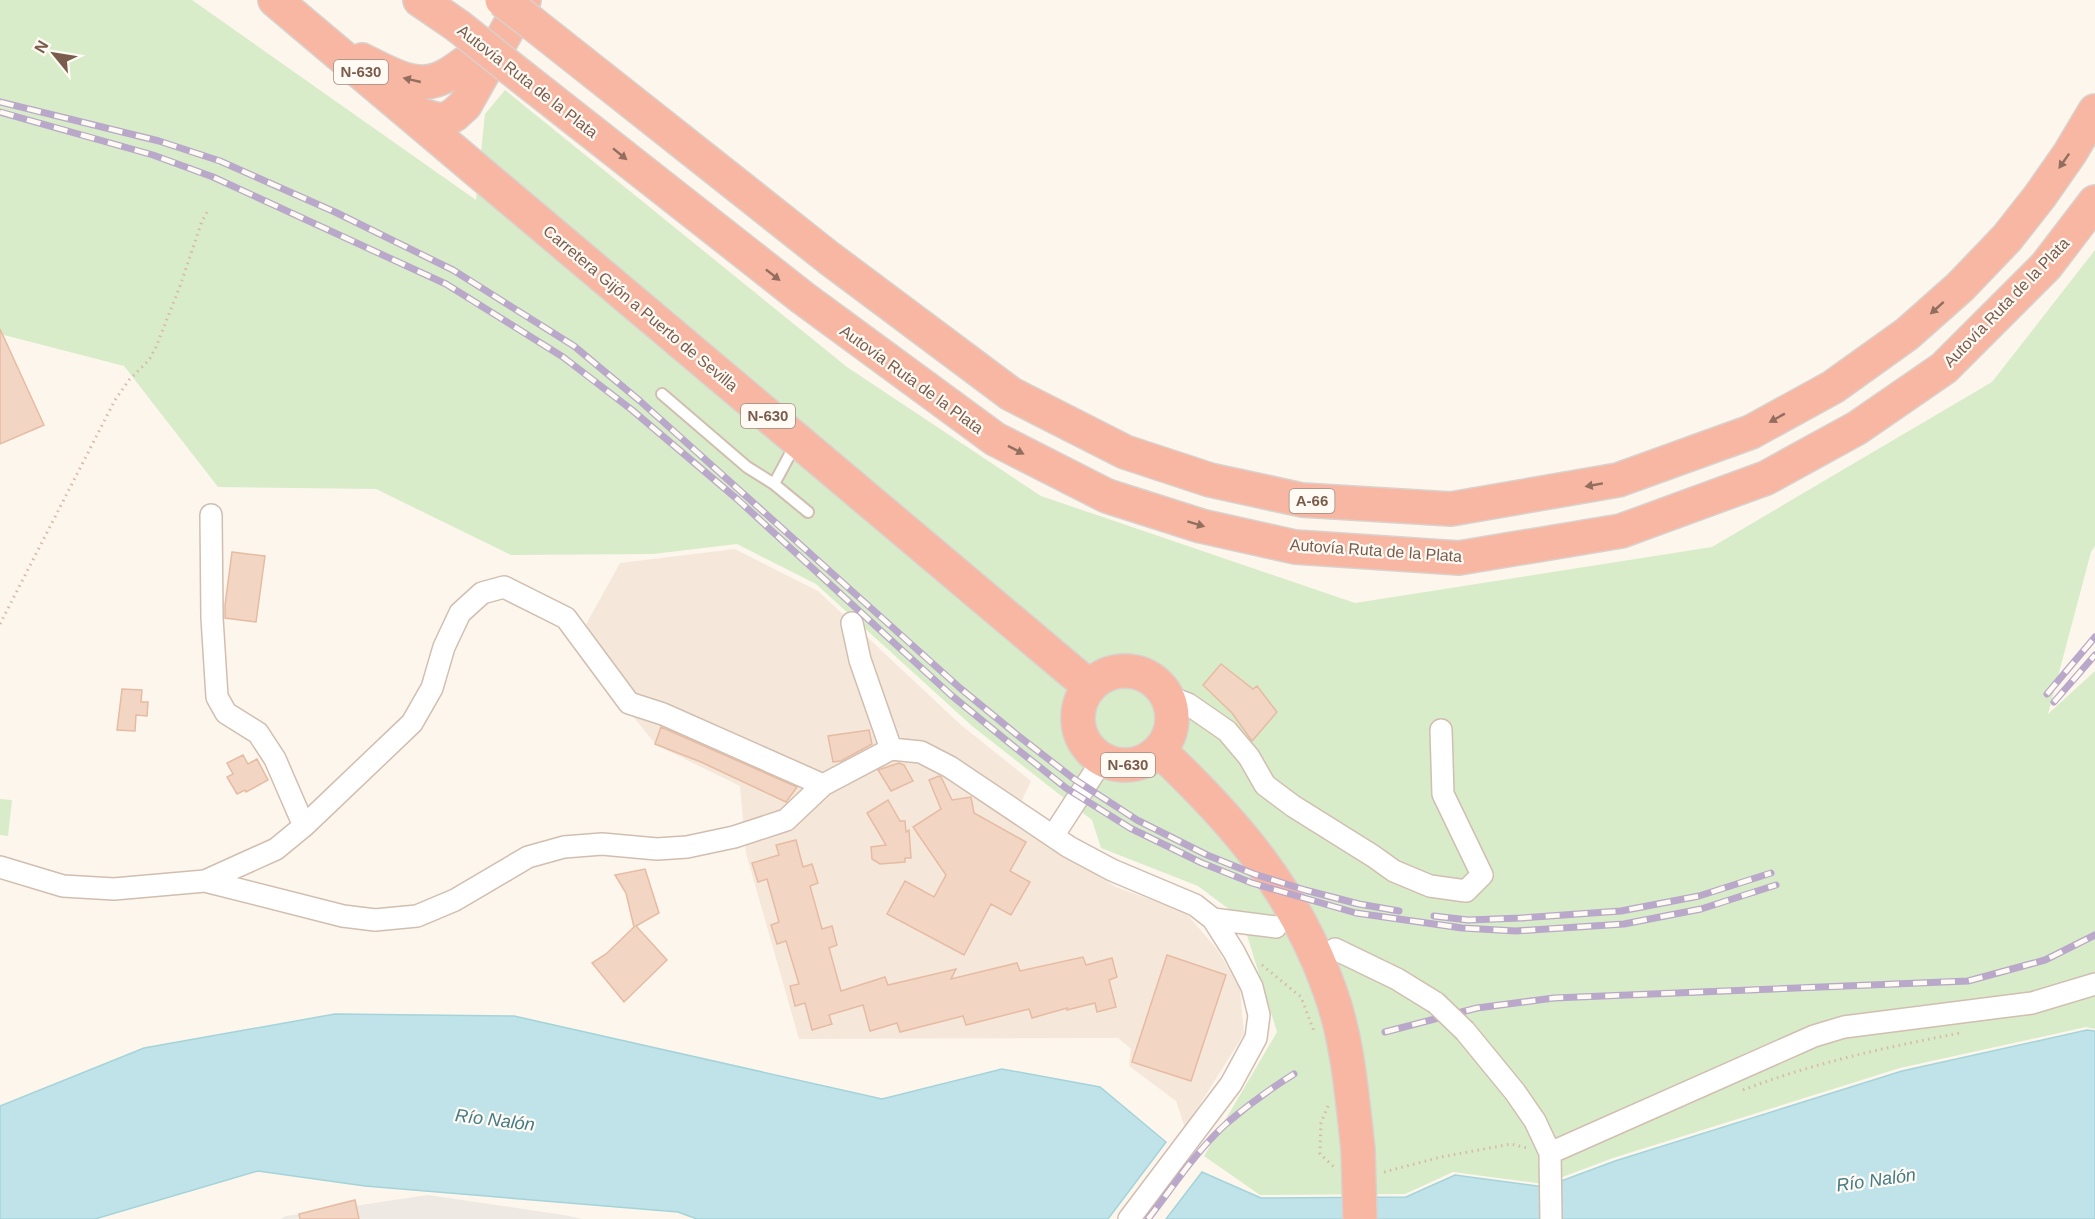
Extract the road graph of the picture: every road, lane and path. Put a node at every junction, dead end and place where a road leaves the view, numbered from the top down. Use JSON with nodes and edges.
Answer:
{"nodes":[{"id":1,"x":275,"y":0,"type":"edge"},
{"id":2,"x":420,"y":0,"type":"edge"},
{"id":3,"x":501,"y":0,"type":"edge"},
{"id":4,"x":534,"y":7,"type":"edge"},
{"id":5,"x":326,"y":43,"type":"junction"},
{"id":6,"x":465,"y":63,"type":"junction"},
{"id":7,"x":2095,"y":111,"type":"edge"},
{"id":8,"x":451,"y":123,"type":"junction"},
{"id":9,"x":498,"y":188,"type":"junction"},
{"id":10,"x":2095,"y":202,"type":"edge"},
{"id":11,"x":209,"y":209,"type":"dead end"},
{"id":12,"x":662,"y":394,"type":"dead end"},
{"id":13,"x":798,"y":440,"type":"junction"},
{"id":14,"x":774,"y":484,"type":"junction"},
{"id":15,"x":808,"y":512,"type":"dead end"},
{"id":16,"x":211,"y":515,"type":"dead end"},
{"id":17,"x":852,"y":622,"type":"dead end"},
{"id":18,"x":0,"y":624,"type":"edge"},
{"id":19,"x":1090,"y":687,"type":"junction"},
{"id":20,"x":1167,"y":696,"type":"junction"},
{"id":21,"x":1441,"y":730,"type":"dead end"},
{"id":22,"x":891,"y":749,"type":"junction"},
{"id":23,"x":1160,"y":750,"type":"junction"},
{"id":24,"x":1102,"y":759,"type":"junction"},
{"id":25,"x":823,"y":785,"type":"junction"},
{"id":26,"x":304,"y":826,"type":"junction"},
{"id":27,"x":1053,"y":836,"type":"junction"},
{"id":28,"x":0,"y":867,"type":"edge"},
{"id":29,"x":205,"y":881,"type":"junction"},
{"id":30,"x":1213,"y":919,"type":"junction"},
{"id":31,"x":1276,"y":927,"type":"dead end"},
{"id":32,"x":1335,"y":949,"type":"dead end"},
{"id":33,"x":2095,"y":984,"type":"edge"},
{"id":34,"x":1966,"y":1032,"type":"dead end"},
{"id":35,"x":1733,"y":1094,"type":"dead end"},
{"id":36,"x":1550,"y":1163,"type":"junction"},
{"id":37,"x":1129,"y":1219,"type":"edge"},
{"id":38,"x":1360,"y":1219,"type":"edge"},
{"id":39,"x":1551,"y":1219,"type":"edge"}],
"edges":[{"from":1,"to":5,"type":"highway","number":"N-630"},
{"from":2,"to":10,"type":"highway","name":"Autovía Ruta de la Plata","one_way":true,"bridge":true},
{"from":3,"to":4,"type":"highway","number":"A-66","bridge":true},
{"from":3,"to":6,"type":"highway"},
{"from":7,"to":4,"type":"highway","number":"A-66","one_way":true},
{"from":4,"to":8,"type":"highway"},
{"from":6,"to":5,"type":"highway","one_way":true},
{"from":5,"to":8,"type":"highway","number":"N-630"},
{"from":6,"to":8,"type":"highway"},
{"from":8,"to":9,"type":"highway","name":"Carretera Gijón a Puerto de Sevilla","number":"N-630"},
{"from":8,"to":9,"type":"highway"},
{"from":9,"to":13,"type":"highway","name":"Carretera Gijón a Puerto de Sevilla","number":"N-630"},
{"from":11,"to":18,"type":"path"},
{"from":12,"to":14,"type":"lane"},
{"from":13,"to":14,"type":"lane"},
{"from":13,"to":19,"type":"highway","name":"Carretera Gijón a Puerto de Sevilla","number":"N-630"},
{"from":14,"to":15,"type":"lane"},
{"from":16,"to":26,"type":"street"},
{"from":17,"to":22,"type":"street"},
{"from":19,"to":20,"type":"highway"},
{"from":19,"to":24,"type":"highway","number":"N-630"},
{"from":20,"to":21,"type":"street"},
{"from":20,"to":23,"type":"highway","number":"N-630"},
{"from":22,"to":25,"type":"street"},
{"from":22,"to":27,"type":"street"},
{"from":23,"to":24,"type":"highway","number":"N-630"},
{"from":23,"to":38,"type":"highway","number":"N-630","bridge":true},
{"from":24,"to":27,"type":"street"},
{"from":25,"to":26,"type":"street"},
{"from":25,"to":29,"type":"street"},
{"from":26,"to":29,"type":"street"},
{"from":27,"to":30,"type":"street"},
{"from":28,"to":29,"type":"street"},
{"from":30,"to":31,"type":"street"},
{"from":30,"to":37,"type":"street"},
{"from":32,"to":36,"type":"street","bridge":true},
{"from":33,"to":36,"type":"street"},
{"from":34,"to":35,"type":"path"},
{"from":36,"to":39,"type":"street"}]}
